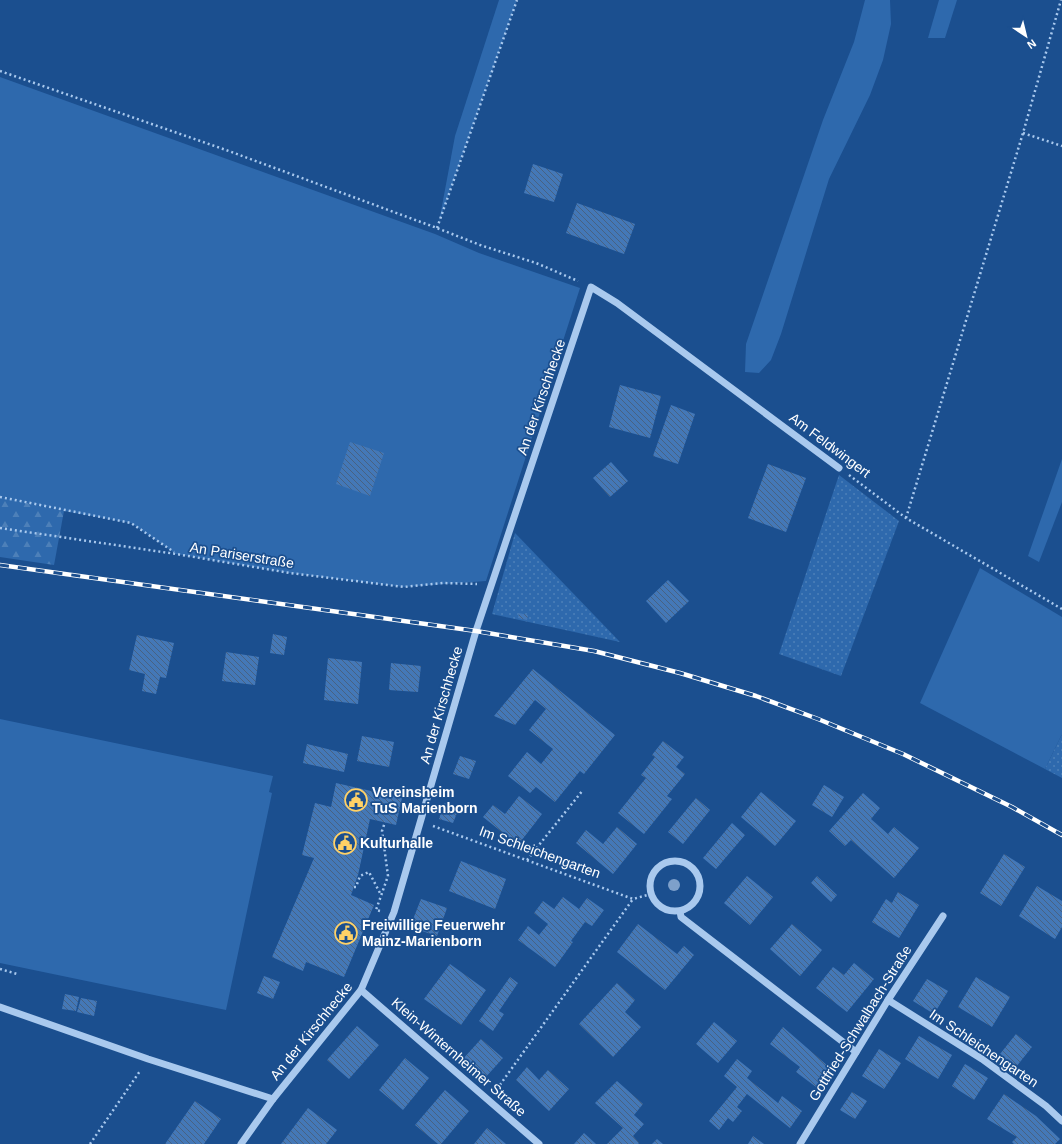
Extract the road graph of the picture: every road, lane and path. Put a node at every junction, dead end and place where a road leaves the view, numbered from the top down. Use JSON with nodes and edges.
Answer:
{"nodes":[{"id":1,"x":517,"y":0,"type":"edge"},
{"id":2,"x":1061,"y":0,"type":"edge"},
{"id":3,"x":0,"y":71,"type":"edge"},
{"id":4,"x":1023,"y":133,"type":"junction"},
{"id":5,"x":1062,"y":146,"type":"edge"},
{"id":6,"x":437,"y":228,"type":"junction"},
{"id":7,"x":591,"y":287,"type":"junction"},
{"id":8,"x":839,"y":468,"type":"joint"},
{"id":9,"x":0,"y":497,"type":"edge"},
{"id":10,"x":906,"y":518,"type":"junction"},
{"id":11,"x":0,"y":528,"type":"edge"},
{"id":12,"x":176,"y":554,"type":"junction"},
{"id":13,"x":491,"y":584,"type":"junction"},
{"id":14,"x":1062,"y":609,"type":"edge"},
{"id":15,"x":583,"y":790,"type":"dead end"},
{"id":16,"x":421,"y":821,"type":"junction"},
{"id":17,"x":384,"y":822,"type":"dead end"},
{"id":18,"x":527,"y":860,"type":"junction"},
{"id":19,"x":354,"y":887,"type":"dead end"},
{"id":20,"x":651,"y":894,"type":"junction"},
{"id":21,"x":381,"y":895,"type":"junction"},
{"id":22,"x":633,"y":900,"type":"junction"},
{"id":23,"x":376,"y":910,"type":"dead end"},
{"id":24,"x":680,"y":911,"type":"junction"},
{"id":25,"x":943,"y":916,"type":"dead end"},
{"id":26,"x":0,"y":969,"type":"edge"},
{"id":27,"x":17,"y":974,"type":"dead end"},
{"id":28,"x":361,"y":990,"type":"junction"},
{"id":29,"x":888,"y":1000,"type":"junction"},
{"id":30,"x":0,"y":1007,"type":"edge"},
{"id":31,"x":856,"y":1052,"type":"junction"},
{"id":32,"x":148,"y":1059,"type":"junction"},
{"id":33,"x":273,"y":1100,"type":"junction"},
{"id":34,"x":489,"y":1101,"type":"junction"},
{"id":35,"x":1062,"y":1121,"type":"edge"},
{"id":36,"x":90,"y":1144,"type":"edge"},
{"id":37,"x":240,"y":1144,"type":"edge"},
{"id":38,"x":539,"y":1144,"type":"edge"},
{"id":39,"x":800,"y":1144,"type":"edge"}],
"edges":[{"from":1,"to":6,"type":"path"},
{"from":2,"to":4,"type":"path"},
{"from":3,"to":6,"type":"path"},
{"from":4,"to":5,"type":"path"},
{"from":4,"to":10,"type":"path"},
{"from":6,"to":7,"type":"path"},
{"from":7,"to":8,"type":"street","name":"Am Feldwingert"},
{"from":7,"to":13,"type":"street","name":"An der Kirschhecke"},
{"from":8,"to":10,"type":"path","name":"Am Feldwingert"},
{"from":9,"to":12,"type":"path","name":"An Pariserstraße"},
{"from":10,"to":14,"type":"path","name":"Am Feldwingert"},
{"from":11,"to":12,"type":"path"},
{"from":12,"to":13,"type":"path","name":"An Pariserstraße"},
{"from":13,"to":16,"type":"street","name":"An der Kirschhecke"},
{"from":15,"to":18,"type":"path"},
{"from":16,"to":18,"type":"path","name":"Im Schleichengarten"},
{"from":16,"to":28,"type":"street","name":"An der Kirschhecke"},
{"from":17,"to":21,"type":"path"},
{"from":18,"to":22,"type":"path","name":"Im Schleichengarten"},
{"from":19,"to":21,"type":"path"},
{"from":20,"to":22,"type":"path"},
{"from":20,"to":24,"type":"street"},
{"from":20,"to":24,"type":"street"},
{"from":21,"to":23,"type":"path"},
{"from":22,"to":34,"type":"path"},
{"from":24,"to":31,"type":"street"},
{"from":25,"to":29,"type":"street","name":"Gottfried-Schwalbach-Straße"},
{"from":26,"to":27,"type":"path"},
{"from":28,"to":33,"type":"street","name":"An der Kirschhecke"},
{"from":28,"to":34,"type":"street","name":"Klein-Winternheimer Straße"},
{"from":29,"to":31,"type":"street","name":"Gottfried-Schwalbach-Straße"},
{"from":29,"to":35,"type":"street","name":"Im Schleichengarten"},
{"from":30,"to":32,"type":"street"},
{"from":31,"to":39,"type":"street","name":"Gottfried-Schwalbach-Straße"},
{"from":32,"to":33,"type":"street"},
{"from":32,"to":36,"type":"path"},
{"from":33,"to":37,"type":"street","name":"An der Kirschhecke"},
{"from":34,"to":38,"type":"street","name":"Klein-Winternheimer Straße"}]}
